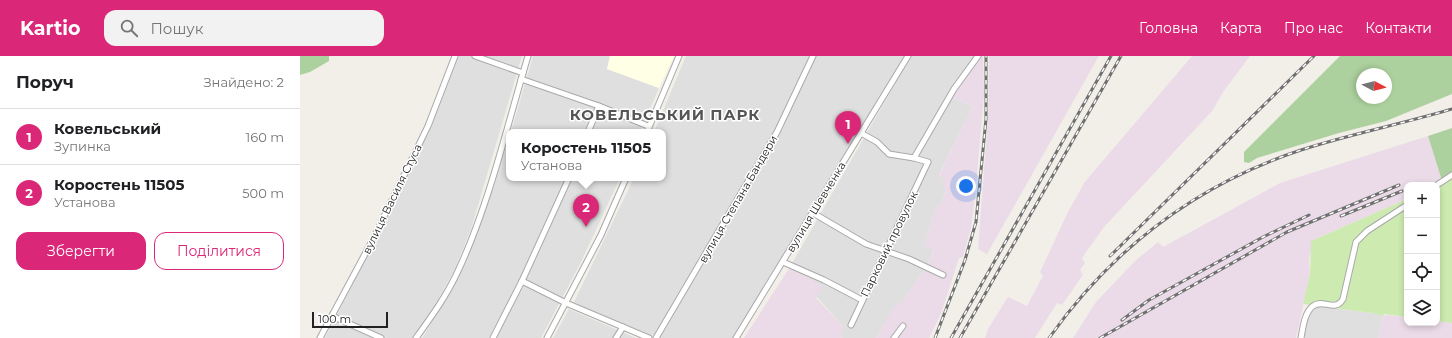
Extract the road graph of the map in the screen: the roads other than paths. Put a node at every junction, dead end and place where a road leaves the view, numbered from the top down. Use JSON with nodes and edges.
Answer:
{"nodes":[{"id":1,"x":455,"y":56,"type":"edge"},
{"id":2,"x":475,"y":56,"type":"edge"},
{"id":3,"x":528,"y":56,"type":"edge"},
{"id":4,"x":679,"y":56,"type":"edge"},
{"id":5,"x":813,"y":56,"type":"edge"},
{"id":6,"x":908,"y":56,"type":"edge"},
{"id":7,"x":978,"y":56,"type":"edge"},
{"id":8,"x":523,"y":73,"type":"junction"},
{"id":9,"x":521,"y":79,"type":"junction"},
{"id":10,"x":599,"y":106,"type":"junction"},
{"id":11,"x":589,"y":129,"type":"edge"},
{"id":12,"x":648,"y":129,"type":"edge"},
{"id":13,"x":861,"y":133,"type":"junction"},
{"id":14,"x":914,"y":158,"type":"junction"},
{"id":15,"x":1452,"y":175,"type":"edge"},
{"id":16,"x":568,"y":181,"type":"edge"},
{"id":17,"x":625,"y":181,"type":"edge"},
{"id":18,"x":1440,"y":182,"type":"edge"},
{"id":19,"x":1404,"y":207,"type":"edge"},
{"id":20,"x":813,"y":213,"type":"junction"},
{"id":21,"x":886,"y":251,"type":"junction"},
{"id":22,"x":783,"y":262,"type":"junction"},
{"id":23,"x":943,"y":274,"type":"dead end"},
{"id":24,"x":522,"y":281,"type":"junction"},
{"id":25,"x":862,"y":300,"type":"junction"},
{"id":26,"x":566,"y":303,"type":"junction"},
{"id":27,"x":332,"y":316,"type":"junction"},
{"id":28,"x":851,"y":325,"type":"dead end"},
{"id":29,"x":903,"y":326,"type":"dead end"},
{"id":30,"x":623,"y":327,"type":"junction"},
{"id":31,"x":320,"y":338,"type":"edge"},
{"id":32,"x":381,"y":338,"type":"edge"},
{"id":33,"x":416,"y":338,"type":"edge"},
{"id":34,"x":493,"y":338,"type":"edge"},
{"id":35,"x":547,"y":338,"type":"edge"},
{"id":36,"x":616,"y":338,"type":"edge"},
{"id":37,"x":649,"y":338,"type":"edge"},
{"id":38,"x":656,"y":338,"type":"edge"},
{"id":39,"x":736,"y":338,"type":"edge"},
{"id":40,"x":894,"y":338,"type":"edge"},
{"id":41,"x":1301,"y":338,"type":"edge"}],
"edges":[{"from":1,"to":27,"type":"street","name":"вулиця Василя Стуса"},
{"from":2,"to":8,"type":"street"},
{"from":3,"to":8,"type":"street"},
{"from":4,"to":12,"type":"street"},
{"from":5,"to":38,"type":"street","name":"вулиця Степана Бандери"},
{"from":6,"to":13,"type":"street","name":"вулиця Шевченка"},
{"from":7,"to":14,"type":"street"},
{"from":8,"to":9,"type":"street"},
{"from":9,"to":10,"type":"street"},
{"from":9,"to":33,"type":"street"},
{"from":10,"to":11,"type":"street"},
{"from":10,"to":12,"type":"street"},
{"from":13,"to":14,"type":"street"},
{"from":13,"to":20,"type":"street","name":"вулиця Шевченка"},
{"from":14,"to":21,"type":"street","name":"Парковий провулок"},
{"from":15,"to":18,"type":"street"},
{"from":16,"to":24,"type":"street"},
{"from":17,"to":26,"type":"street"},
{"from":19,"to":41,"type":"street"},
{"from":20,"to":21,"type":"street"},
{"from":20,"to":22,"type":"street","name":"вулиця Шевченка"},
{"from":21,"to":23,"type":"street"},
{"from":21,"to":25,"type":"street","name":"Парковий провулок"},
{"from":22,"to":25,"type":"street"},
{"from":22,"to":39,"type":"street","name":"вулиця Шевченка"},
{"from":24,"to":26,"type":"street"},
{"from":24,"to":34,"type":"street"},
{"from":25,"to":28,"type":"street","name":"Парковий провулок"},
{"from":26,"to":30,"type":"street"},
{"from":26,"to":35,"type":"street"},
{"from":27,"to":31,"type":"street","name":"вулиця Василя Стуса"},
{"from":27,"to":32,"type":"street"},
{"from":29,"to":40,"type":"street"},
{"from":30,"to":36,"type":"street"},
{"from":30,"to":37,"type":"street"}]}
